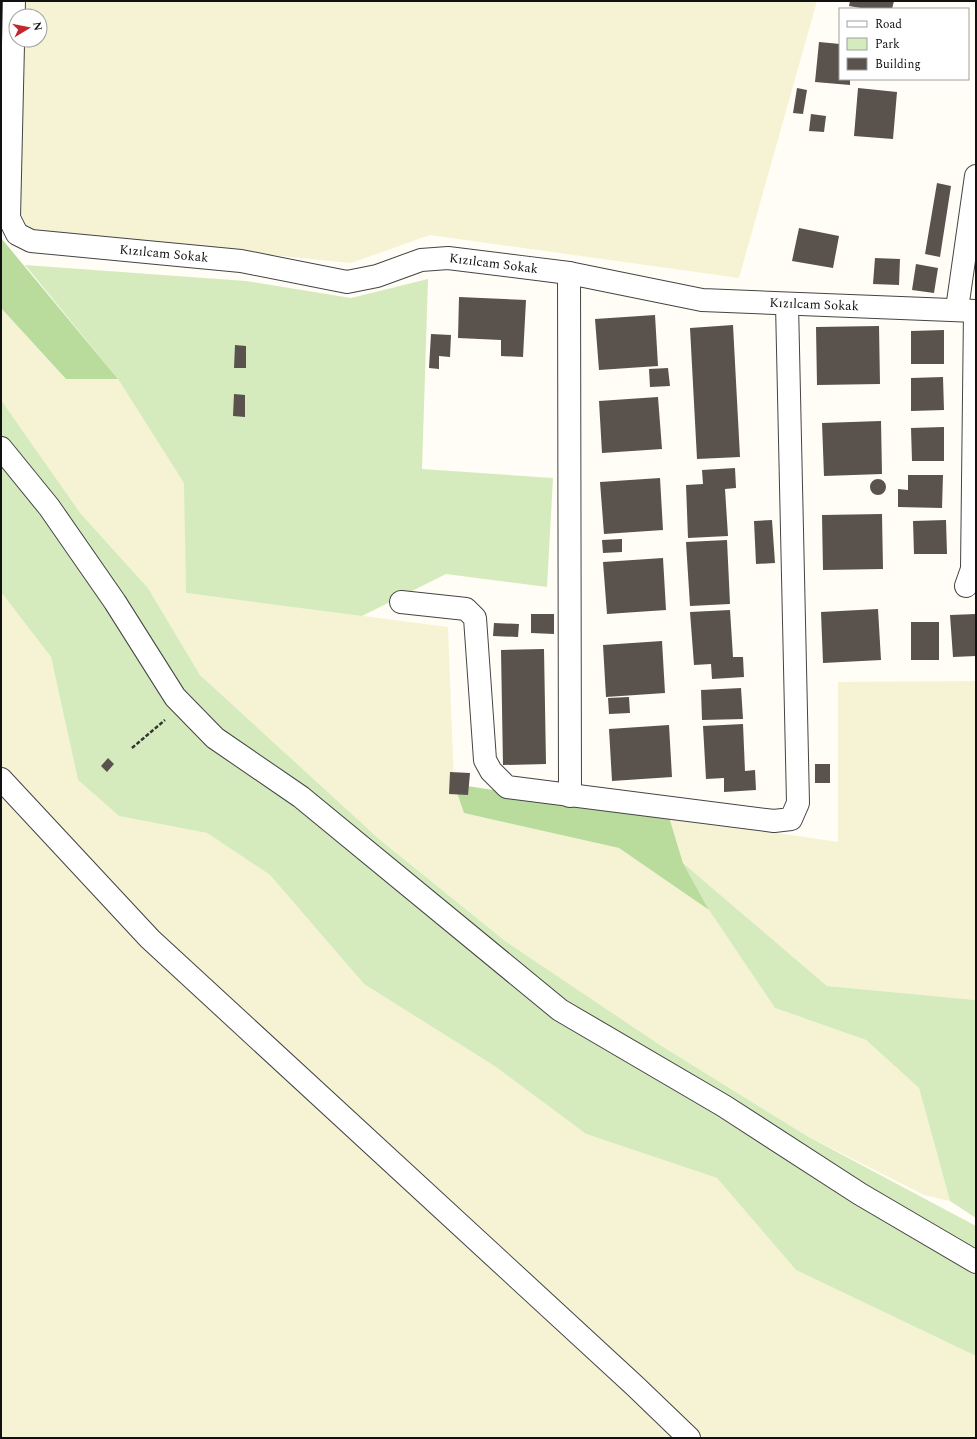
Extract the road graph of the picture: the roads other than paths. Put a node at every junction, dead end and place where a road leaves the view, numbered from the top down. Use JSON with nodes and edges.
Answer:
{"nodes":[{"id":1,"x":14,"y":1,"type":"edge"},
{"id":2,"x":976,"y":176,"type":"edge"},
{"id":3,"x":569,"y":273,"type":"junction"},
{"id":4,"x":787,"y":304,"type":"junction"},
{"id":5,"x":970,"y":310,"type":"edge"},
{"id":6,"x":1,"y":448,"type":"edge"},
{"id":7,"x":966,"y":586,"type":"dead end"},
{"id":8,"x":401,"y":602,"type":"dead end"},
{"id":9,"x":1,"y":779,"type":"edge"},
{"id":10,"x":570,"y":796,"type":"junction"},
{"id":11,"x":976,"y":1262,"type":"edge"},
{"id":12,"x":688,"y":1438,"type":"edge"}],
"edges":[{"from":1,"to":3,"type":"street","name":"Kızılcam Sokak"},
{"from":2,"to":5,"type":"street"},
{"from":3,"to":4,"type":"street","name":"Kızılcam Sokak"},
{"from":3,"to":10,"type":"street"},
{"from":4,"to":5,"type":"street","name":"Kızılcam Sokak"},
{"from":4,"to":10,"type":"street"},
{"from":5,"to":7,"type":"street"},
{"from":6,"to":11,"type":"street"},
{"from":8,"to":10,"type":"street"},
{"from":9,"to":12,"type":"street"}]}
